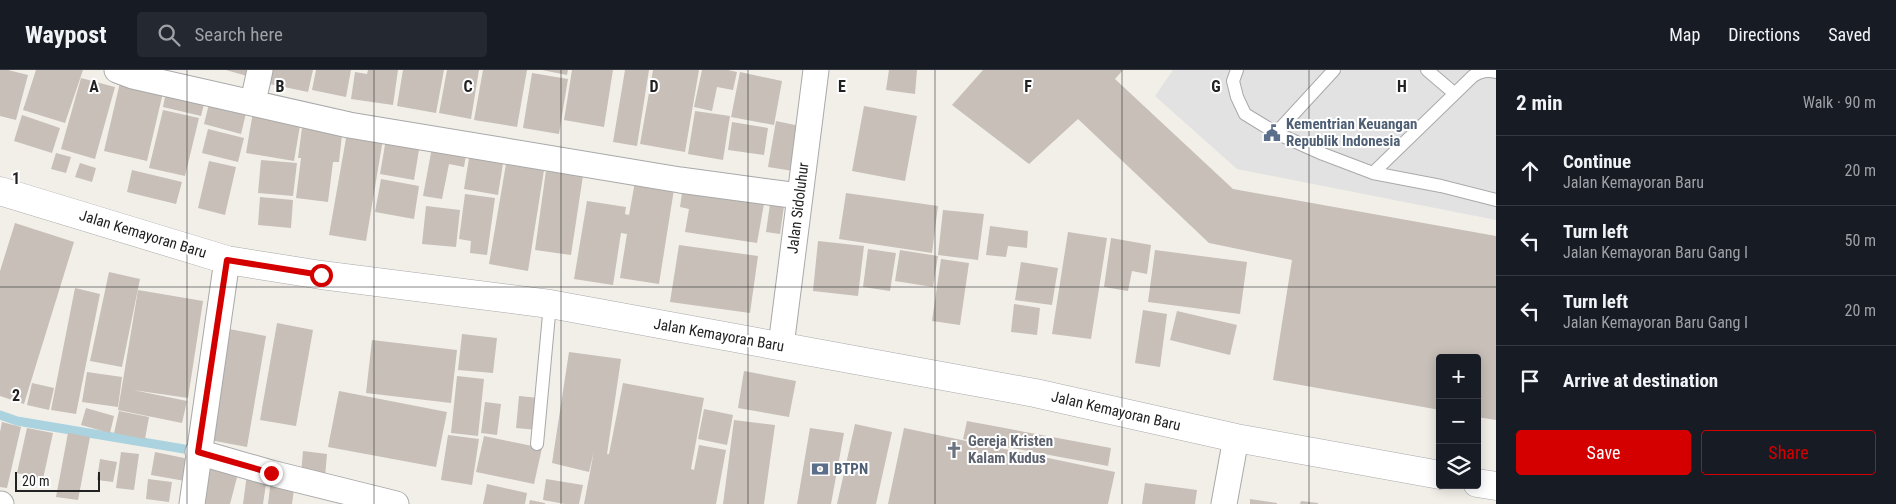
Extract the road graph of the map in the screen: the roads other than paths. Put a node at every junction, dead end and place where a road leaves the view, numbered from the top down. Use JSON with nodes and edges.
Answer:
{"nodes":[{"id":1,"x":117,"y":70,"type":"edge"},
{"id":2,"x":260,"y":70,"type":"edge"},
{"id":3,"x":816,"y":70,"type":"edge"},
{"id":4,"x":1237,"y":70,"type":"edge"},
{"id":5,"x":1334,"y":70,"type":"edge"},
{"id":6,"x":1427,"y":70,"type":"edge"},
{"id":7,"x":1496,"y":72,"type":"edge"},
{"id":8,"x":1454,"y":93,"type":"junction"},
{"id":9,"x":253,"y":102,"type":"junction"},
{"id":10,"x":1276,"y":133,"type":"junction"},
{"id":11,"x":1373,"y":173,"type":"junction"},
{"id":12,"x":0,"y":191,"type":"edge"},
{"id":13,"x":800,"y":196,"type":"junction"},
{"id":14,"x":1496,"y":200,"type":"edge"},
{"id":15,"x":227,"y":260,"type":"junction"},
{"id":16,"x":550,"y":304,"type":"junction"},
{"id":17,"x":781,"y":346,"type":"junction"},
{"id":18,"x":1236,"y":438,"type":"junction"},
{"id":19,"x":537,"y":444,"type":"dead end"},
{"id":20,"x":198,"y":452,"type":"junction"},
{"id":21,"x":1436,"y":474,"type":"edge"},
{"id":22,"x":1481,"y":483,"type":"edge"},
{"id":23,"x":1496,"y":486,"type":"edge"},
{"id":24,"x":192,"y":504,"type":"edge"},
{"id":25,"x":396,"y":504,"type":"edge"},
{"id":26,"x":1224,"y":504,"type":"edge"}],
"edges":[{"from":1,"to":9,"type":"street"},
{"from":2,"to":9,"type":"street"},
{"from":3,"to":13,"type":"street","name":"Jalan Sidoluhur"},
{"from":4,"to":10,"type":"lane"},
{"from":5,"to":10,"type":"lane"},
{"from":6,"to":8,"type":"lane"},
{"from":7,"to":8,"type":"lane"},
{"from":8,"to":11,"type":"lane"},
{"from":9,"to":13,"type":"street"},
{"from":10,"to":11,"type":"lane"},
{"from":11,"to":14,"type":"lane"},
{"from":12,"to":15,"type":"street","name":"Jalan Kemayoran Baru"},
{"from":13,"to":17,"type":"street","name":"Jalan Sidoluhur"},
{"from":15,"to":16,"type":"street","name":"Jalan Kemayoran Baru"},
{"from":15,"to":20,"type":"street"},
{"from":16,"to":17,"type":"street","name":"Jalan Kemayoran Baru"},
{"from":16,"to":19,"type":"lane"},
{"from":17,"to":18,"type":"street","name":"Jalan Kemayoran Baru"},
{"from":18,"to":21,"type":"street","name":"Jalan Kemayoran Baru"},
{"from":18,"to":26,"type":"street"},
{"from":20,"to":24,"type":"street"},
{"from":20,"to":25,"type":"street"},
{"from":22,"to":23,"type":"street"}]}
